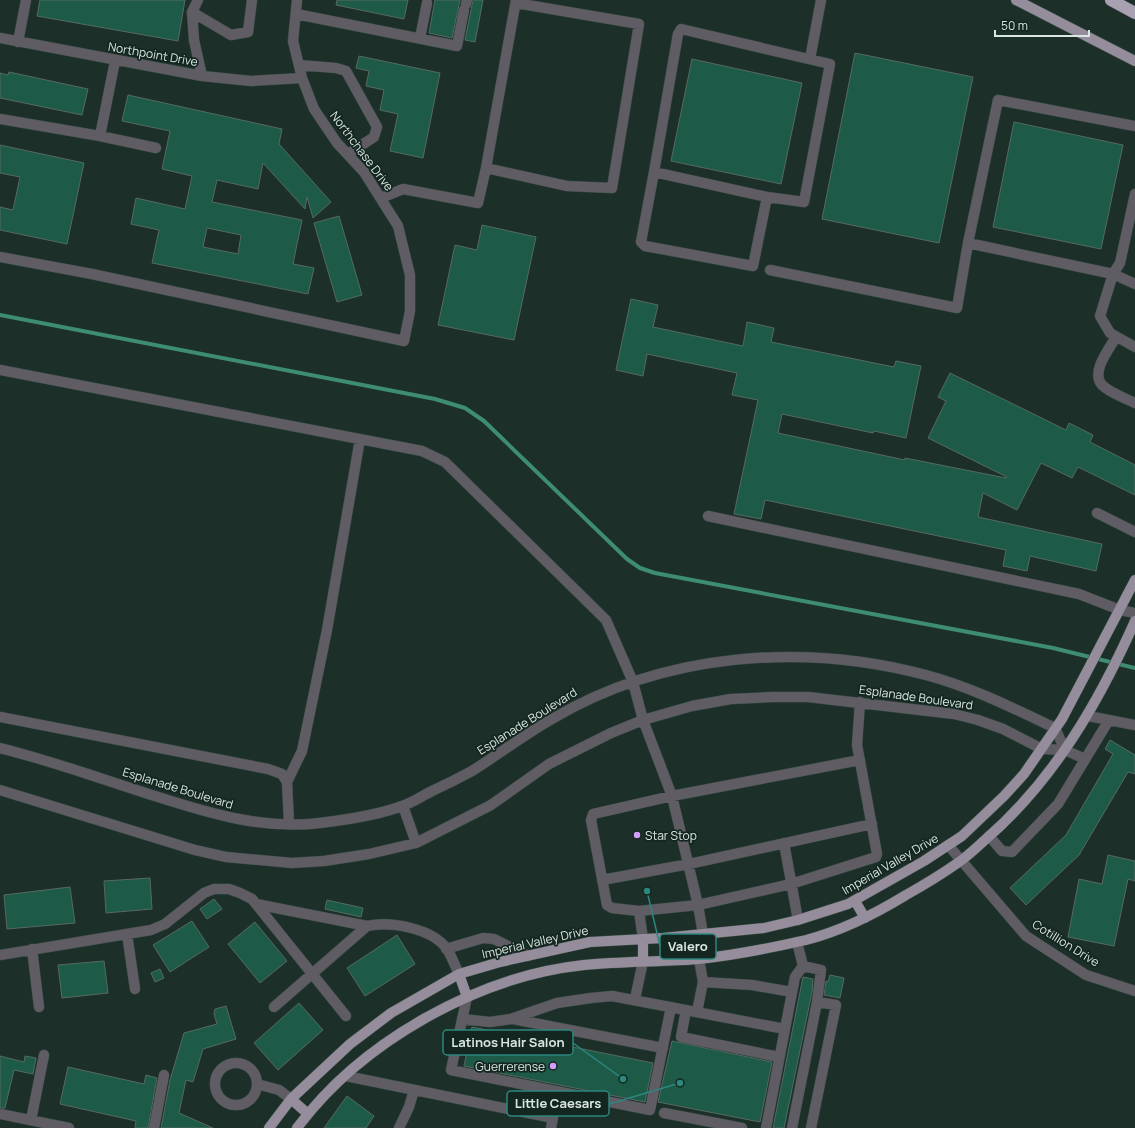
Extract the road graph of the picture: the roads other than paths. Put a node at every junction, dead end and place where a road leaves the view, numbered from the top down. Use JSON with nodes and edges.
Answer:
{"nodes":[{"id":1,"x":26,"y":0,"type":"edge"},
{"id":2,"x":198,"y":0,"type":"edge"},
{"id":3,"x":252,"y":0,"type":"edge"},
{"id":4,"x":297,"y":0,"type":"edge"},
{"id":5,"x":821,"y":0,"type":"edge"},
{"id":6,"x":1016,"y":0,"type":"edge"},
{"id":7,"x":1102,"y":0,"type":"edge"},
{"id":8,"x":1111,"y":0,"type":"edge"},
{"id":9,"x":516,"y":2,"type":"edge"},
{"id":10,"x":427,"y":3,"type":"dead end"},
{"id":11,"x":466,"y":5,"type":"edge"},
{"id":12,"x":1131,"y":11,"type":"edge"},
{"id":13,"x":192,"y":12,"type":"junction"},
{"id":14,"x":296,"y":14,"type":"junction"},
{"id":15,"x":0,"y":38,"type":"edge"},
{"id":16,"x":420,"y":38,"type":"junction"},
{"id":17,"x":18,"y":42,"type":"junction"},
{"id":18,"x":810,"y":59,"type":"junction"},
{"id":19,"x":115,"y":61,"type":"junction"},
{"id":20,"x":1135,"y":62,"type":"edge"},
{"id":21,"x":299,"y":65,"type":"junction"},
{"id":22,"x":202,"y":76,"type":"junction"},
{"id":23,"x":302,"y":78,"type":"junction"},
{"id":24,"x":0,"y":119,"type":"edge"},
{"id":25,"x":1135,"y":126,"type":"edge"},
{"id":26,"x":100,"y":136,"type":"junction"},
{"id":27,"x":156,"y":148,"type":"dead end"},
{"id":28,"x":348,"y":154,"type":"junction"},
{"id":29,"x":486,"y":168,"type":"junction"},
{"id":30,"x":654,"y":172,"type":"junction"},
{"id":31,"x":1135,"y":194,"type":"edge"},
{"id":32,"x":767,"y":197,"type":"junction"},
{"id":33,"x":381,"y":198,"type":"junction"},
{"id":34,"x":1126,"y":238,"type":"junction"},
{"id":35,"x":968,"y":243,"type":"junction"},
{"id":36,"x":1135,"y":243,"type":"edge"},
{"id":37,"x":0,"y":257,"type":"edge"},
{"id":38,"x":770,"y":270,"type":"dead end"},
{"id":39,"x":1113,"y":274,"type":"junction"},
{"id":40,"x":1135,"y":284,"type":"edge"},
{"id":41,"x":1116,"y":337,"type":"junction"},
{"id":42,"x":1135,"y":347,"type":"edge"},
{"id":43,"x":0,"y":370,"type":"edge"},
{"id":44,"x":1135,"y":403,"type":"edge"},
{"id":45,"x":360,"y":439,"type":"junction"},
{"id":46,"x":1097,"y":513,"type":"dead end"},
{"id":47,"x":708,"y":516,"type":"dead end"},
{"id":48,"x":1135,"y":532,"type":"edge"},
{"id":49,"x":1135,"y":580,"type":"edge"},
{"id":50,"x":1120,"y":610,"type":"junction"},
{"id":51,"x":1135,"y":614,"type":"edge"},
{"id":52,"x":1135,"y":621,"type":"edge"},
{"id":53,"x":633,"y":682,"type":"junction"},
{"id":54,"x":860,"y":702,"type":"junction"},
{"id":55,"x":1088,"y":716,"type":"junction"},
{"id":56,"x":0,"y":717,"type":"edge"},
{"id":57,"x":643,"y":720,"type":"junction"},
{"id":58,"x":1109,"y":720,"type":"junction"},
{"id":59,"x":1135,"y":725,"type":"edge"},
{"id":60,"x":1055,"y":728,"type":"junction"},
{"id":61,"x":0,"y":748,"type":"edge"},
{"id":62,"x":1042,"y":749,"type":"junction"},
{"id":63,"x":1065,"y":750,"type":"junction"},
{"id":64,"x":860,"y":760,"type":"junction"},
{"id":65,"x":1085,"y":760,"type":"junction"},
{"id":66,"x":287,"y":782,"type":"junction"},
{"id":67,"x":0,"y":790,"type":"edge"},
{"id":68,"x":672,"y":796,"type":"junction"},
{"id":69,"x":403,"y":806,"type":"junction"},
{"id":70,"x":289,"y":824,"type":"junction"},
{"id":71,"x":872,"y":824,"type":"junction"},
{"id":72,"x":989,"y":836,"type":"junction"},
{"id":73,"x":416,"y":843,"type":"junction"},
{"id":74,"x":784,"y":843,"type":"junction"},
{"id":75,"x":948,"y":846,"type":"junction"},
{"id":76,"x":961,"y":861,"type":"junction"},
{"id":77,"x":689,"y":864,"type":"junction"},
{"id":78,"x":602,"y":880,"type":"junction"},
{"id":79,"x":791,"y":884,"type":"junction"},
{"id":80,"x":855,"y":900,"type":"junction"},
{"id":81,"x":256,"y":904,"type":"junction"},
{"id":82,"x":698,"y":905,"type":"junction"},
{"id":83,"x":639,"y":911,"type":"junction"},
{"id":84,"x":864,"y":918,"type":"junction"},
{"id":85,"x":798,"y":920,"type":"junction"},
{"id":86,"x":367,"y":926,"type":"junction"},
{"id":87,"x":127,"y":934,"type":"junction"},
{"id":88,"x":703,"y":934,"type":"junction"},
{"id":89,"x":643,"y":939,"type":"junction"},
{"id":90,"x":797,"y":942,"type":"junction"},
{"id":91,"x":32,"y":949,"type":"junction"},
{"id":92,"x":446,"y":949,"type":"junction"},
{"id":93,"x":0,"y":955,"type":"edge"},
{"id":94,"x":528,"y":956,"type":"junction"},
{"id":95,"x":699,"y":959,"type":"junction"},
{"id":96,"x":643,"y":961,"type":"junction"},
{"id":97,"x":803,"y":966,"type":"junction"},
{"id":98,"x":312,"y":974,"type":"junction"},
{"id":99,"x":459,"y":974,"type":"junction"},
{"id":100,"x":703,"y":982,"type":"junction"},
{"id":101,"x":135,"y":989,"type":"dead end"},
{"id":102,"x":1135,"y":991,"type":"edge"},
{"id":103,"x":792,"y":992,"type":"junction"},
{"id":104,"x":467,"y":997,"type":"junction"},
{"id":105,"x":635,"y":999,"type":"junction"},
{"id":106,"x":817,"y":1002,"type":"junction"},
{"id":107,"x":39,"y":1007,"type":"dead end"},
{"id":108,"x":274,"y":1007,"type":"dead end"},
{"id":109,"x":671,"y":1007,"type":"junction"},
{"id":110,"x":686,"y":1010,"type":"junction"},
{"id":111,"x":697,"y":1012,"type":"junction"},
{"id":112,"x":346,"y":1016,"type":"dead end"},
{"id":113,"x":462,"y":1019,"type":"junction"},
{"id":114,"x":511,"y":1019,"type":"junction"},
{"id":115,"x":784,"y":1029,"type":"junction"},
{"id":116,"x":663,"y":1048,"type":"junction"},
{"id":117,"x":44,"y":1055,"type":"dead end"},
{"id":118,"x":779,"y":1057,"type":"junction"},
{"id":119,"x":164,"y":1075,"type":"dead end"},
{"id":120,"x":346,"y":1076,"type":"junction"},
{"id":121,"x":257,"y":1084,"type":"junction"},
{"id":122,"x":414,"y":1090,"type":"junction"},
{"id":123,"x":291,"y":1098,"type":"junction"},
{"id":124,"x":664,"y":1113,"type":"dead end"},
{"id":125,"x":0,"y":1114,"type":"edge"},
{"id":126,"x":308,"y":1114,"type":"junction"},
{"id":127,"x":31,"y":1120,"type":"junction"},
{"id":128,"x":69,"y":1128,"type":"edge"},
{"id":129,"x":154,"y":1128,"type":"edge"},
{"id":130,"x":269,"y":1128,"type":"edge"},
{"id":131,"x":298,"y":1128,"type":"edge"},
{"id":132,"x":399,"y":1128,"type":"edge"},
{"id":133,"x":551,"y":1128,"type":"edge"},
{"id":134,"x":742,"y":1128,"type":"edge"},
{"id":135,"x":766,"y":1128,"type":"edge"},
{"id":136,"x":792,"y":1128,"type":"edge"},
{"id":137,"x":812,"y":1128,"type":"edge"}],
"edges":[{"from":1,"to":17,"type":"street"},
{"from":2,"to":13,"type":"street"},
{"from":3,"to":13,"type":"street"},
{"from":4,"to":14,"type":"street","name":"Northchase Drive"},
{"from":5,"to":18,"type":"street"},
{"from":6,"to":20,"type":"main road"},
{"from":7,"to":12,"type":"highway"},
{"from":8,"to":12,"type":"highway"},
{"from":9,"to":29,"type":"street"},
{"from":9,"to":29,"type":"street"},
{"from":10,"to":16,"type":"street"},
{"from":11,"to":16,"type":"street"},
{"from":13,"to":22,"type":"street"},
{"from":14,"to":16,"type":"street"},
{"from":14,"to":21,"type":"street","name":"Northchase Drive"},
{"from":15,"to":17,"type":"street","name":"Northpoint Drive"},
{"from":17,"to":19,"type":"street","name":"Northpoint Drive"},
{"from":18,"to":30,"type":"street"},
{"from":18,"to":32,"type":"street"},
{"from":19,"to":22,"type":"street","name":"Northpoint Drive"},
{"from":19,"to":26,"type":"street"},
{"from":21,"to":23,"type":"street","name":"Northchase Drive"},
{"from":21,"to":28,"type":"street"},
{"from":22,"to":23,"type":"street","name":"Northpoint Drive"},
{"from":23,"to":28,"type":"street","name":"Northchase Drive"},
{"from":24,"to":26,"type":"street"},
{"from":25,"to":35,"type":"street"},
{"from":26,"to":27,"type":"street"},
{"from":28,"to":33,"type":"street","name":"Northchase Drive"},
{"from":29,"to":33,"type":"street"},
{"from":30,"to":32,"type":"street"},
{"from":30,"to":32,"type":"street"},
{"from":31,"to":34,"type":"street"},
{"from":33,"to":37,"type":"street","name":"Northchase Drive"},
{"from":34,"to":36,"type":"street"},
{"from":34,"to":39,"type":"street"},
{"from":35,"to":38,"type":"street"},
{"from":35,"to":39,"type":"street"},
{"from":39,"to":40,"type":"street"},
{"from":39,"to":41,"type":"street"},
{"from":41,"to":42,"type":"street"},
{"from":41,"to":44,"type":"street"},
{"from":43,"to":45,"type":"street"},
{"from":45,"to":53,"type":"street"},
{"from":45,"to":66,"type":"street"},
{"from":46,"to":48,"type":"street"},
{"from":47,"to":50,"type":"street"},
{"from":49,"to":50,"type":"main road","name":"Imperial Valley Drive"},
{"from":50,"to":51,"type":"street"},
{"from":50,"to":60,"type":"main road","name":"Imperial Valley Drive"},
{"from":52,"to":55,"type":"main road"},
{"from":53,"to":57,"type":"street"},
{"from":53,"to":60,"type":"street","name":"Esplanade Boulevard"},
{"from":53,"to":69,"type":"street","name":"Esplanade Boulevard"},
{"from":54,"to":57,"type":"street","name":"Esplanade Boulevard"},
{"from":54,"to":62,"type":"street","name":"Esplanade Boulevard"},
{"from":54,"to":64,"type":"street"},
{"from":55,"to":58,"type":"street"},
{"from":55,"to":63,"type":"main road"},
{"from":56,"to":66,"type":"street"},
{"from":57,"to":68,"type":"street"},
{"from":57,"to":73,"type":"street","name":"Esplanade Boulevard"},
{"from":58,"to":59,"type":"street"},
{"from":58,"to":65,"type":"street"},
{"from":60,"to":62,"type":"main road","name":"Imperial Valley Drive"},
{"from":60,"to":63,"type":"street"},
{"from":61,"to":70,"type":"street","name":"Esplanade Boulevard"},
{"from":62,"to":63,"type":"street","name":"Esplanade Boulevard"},
{"from":62,"to":75,"type":"main road","name":"Imperial Valley Drive"},
{"from":63,"to":65,"type":"street"},
{"from":63,"to":72,"type":"main road"},
{"from":64,"to":68,"type":"street"},
{"from":64,"to":71,"type":"street"},
{"from":65,"to":72,"type":"street"},
{"from":66,"to":70,"type":"street"},
{"from":67,"to":73,"type":"street","name":"Esplanade Boulevard"},
{"from":68,"to":77,"type":"street"},
{"from":68,"to":78,"type":"street"},
{"from":69,"to":70,"type":"street","name":"Esplanade Boulevard"},
{"from":69,"to":73,"type":"street"},
{"from":71,"to":74,"type":"street"},
{"from":71,"to":79,"type":"street"},
{"from":72,"to":76,"type":"main road"},
{"from":74,"to":77,"type":"street"},
{"from":74,"to":79,"type":"street"},
{"from":75,"to":76,"type":"street","name":"Cotillion Drive"},
{"from":75,"to":80,"type":"main road","name":"Imperial Valley Drive"},
{"from":76,"to":84,"type":"main road"},
{"from":76,"to":102,"type":"street","name":"Cotillion Drive"},
{"from":77,"to":78,"type":"street"},
{"from":77,"to":82,"type":"street"},
{"from":78,"to":83,"type":"street"},
{"from":79,"to":82,"type":"street"},
{"from":79,"to":85,"type":"street"},
{"from":80,"to":84,"type":"main road"},
{"from":80,"to":85,"type":"main road","name":"Imperial Valley Drive"},
{"from":81,"to":86,"type":"street"},
{"from":81,"to":87,"type":"street"},
{"from":81,"to":98,"type":"street"},
{"from":82,"to":83,"type":"street"},
{"from":82,"to":88,"type":"street"},
{"from":83,"to":89,"type":"street"},
{"from":84,"to":90,"type":"main road"},
{"from":85,"to":88,"type":"main road","name":"Imperial Valley Drive"},
{"from":86,"to":92,"type":"street"},
{"from":86,"to":98,"type":"street"},
{"from":87,"to":91,"type":"street"},
{"from":87,"to":101,"type":"street"},
{"from":88,"to":89,"type":"main road","name":"Imperial Valley Drive"},
{"from":89,"to":94,"type":"main road","name":"Imperial Valley Drive"},
{"from":89,"to":96,"type":"main road"},
{"from":90,"to":95,"type":"main road"},
{"from":90,"to":97,"type":"street"},
{"from":91,"to":93,"type":"street"},
{"from":91,"to":107,"type":"street"},
{"from":92,"to":94,"type":"street"},
{"from":92,"to":99,"type":"street"},
{"from":94,"to":99,"type":"main road","name":"Imperial Valley Drive"},
{"from":95,"to":96,"type":"main road"},
{"from":95,"to":100,"type":"street"},
{"from":96,"to":104,"type":"main road"},
{"from":96,"to":105,"type":"street"},
{"from":97,"to":103,"type":"street"},
{"from":97,"to":106,"type":"street"},
{"from":98,"to":108,"type":"street"},
{"from":98,"to":112,"type":"street"},
{"from":99,"to":104,"type":"main road"},
{"from":99,"to":123,"type":"main road","name":"Imperial Valley Drive"},
{"from":100,"to":103,"type":"street"},
{"from":100,"to":111,"type":"street"},
{"from":103,"to":115,"type":"street"},
{"from":104,"to":113,"type":"street"},
{"from":104,"to":120,"type":"main road"},
{"from":105,"to":109,"type":"street"},
{"from":105,"to":114,"type":"street"},
{"from":106,"to":136,"type":"street"},
{"from":106,"to":137,"type":"street"},
{"from":109,"to":110,"type":"street"},
{"from":109,"to":116,"type":"street"},
{"from":110,"to":111,"type":"street"},
{"from":110,"to":118,"type":"street"},
{"from":111,"to":115,"type":"street"},
{"from":113,"to":114,"type":"street"},
{"from":113,"to":116,"type":"street"},
{"from":114,"to":116,"type":"street"},
{"from":115,"to":118,"type":"street"},
{"from":117,"to":127,"type":"street"},
{"from":118,"to":135,"type":"street"},
{"from":119,"to":129,"type":"street"},
{"from":120,"to":122,"type":"street"},
{"from":120,"to":126,"type":"main road"},
{"from":121,"to":121,"type":"street"},
{"from":121,"to":123,"type":"street"},
{"from":122,"to":132,"type":"street"},
{"from":122,"to":133,"type":"street"},
{"from":123,"to":126,"type":"main road"},
{"from":123,"to":130,"type":"main road","name":"Imperial Valley Drive"},
{"from":124,"to":134,"type":"street"},
{"from":125,"to":127,"type":"street"},
{"from":126,"to":131,"type":"main road"},
{"from":127,"to":128,"type":"street"}]}
